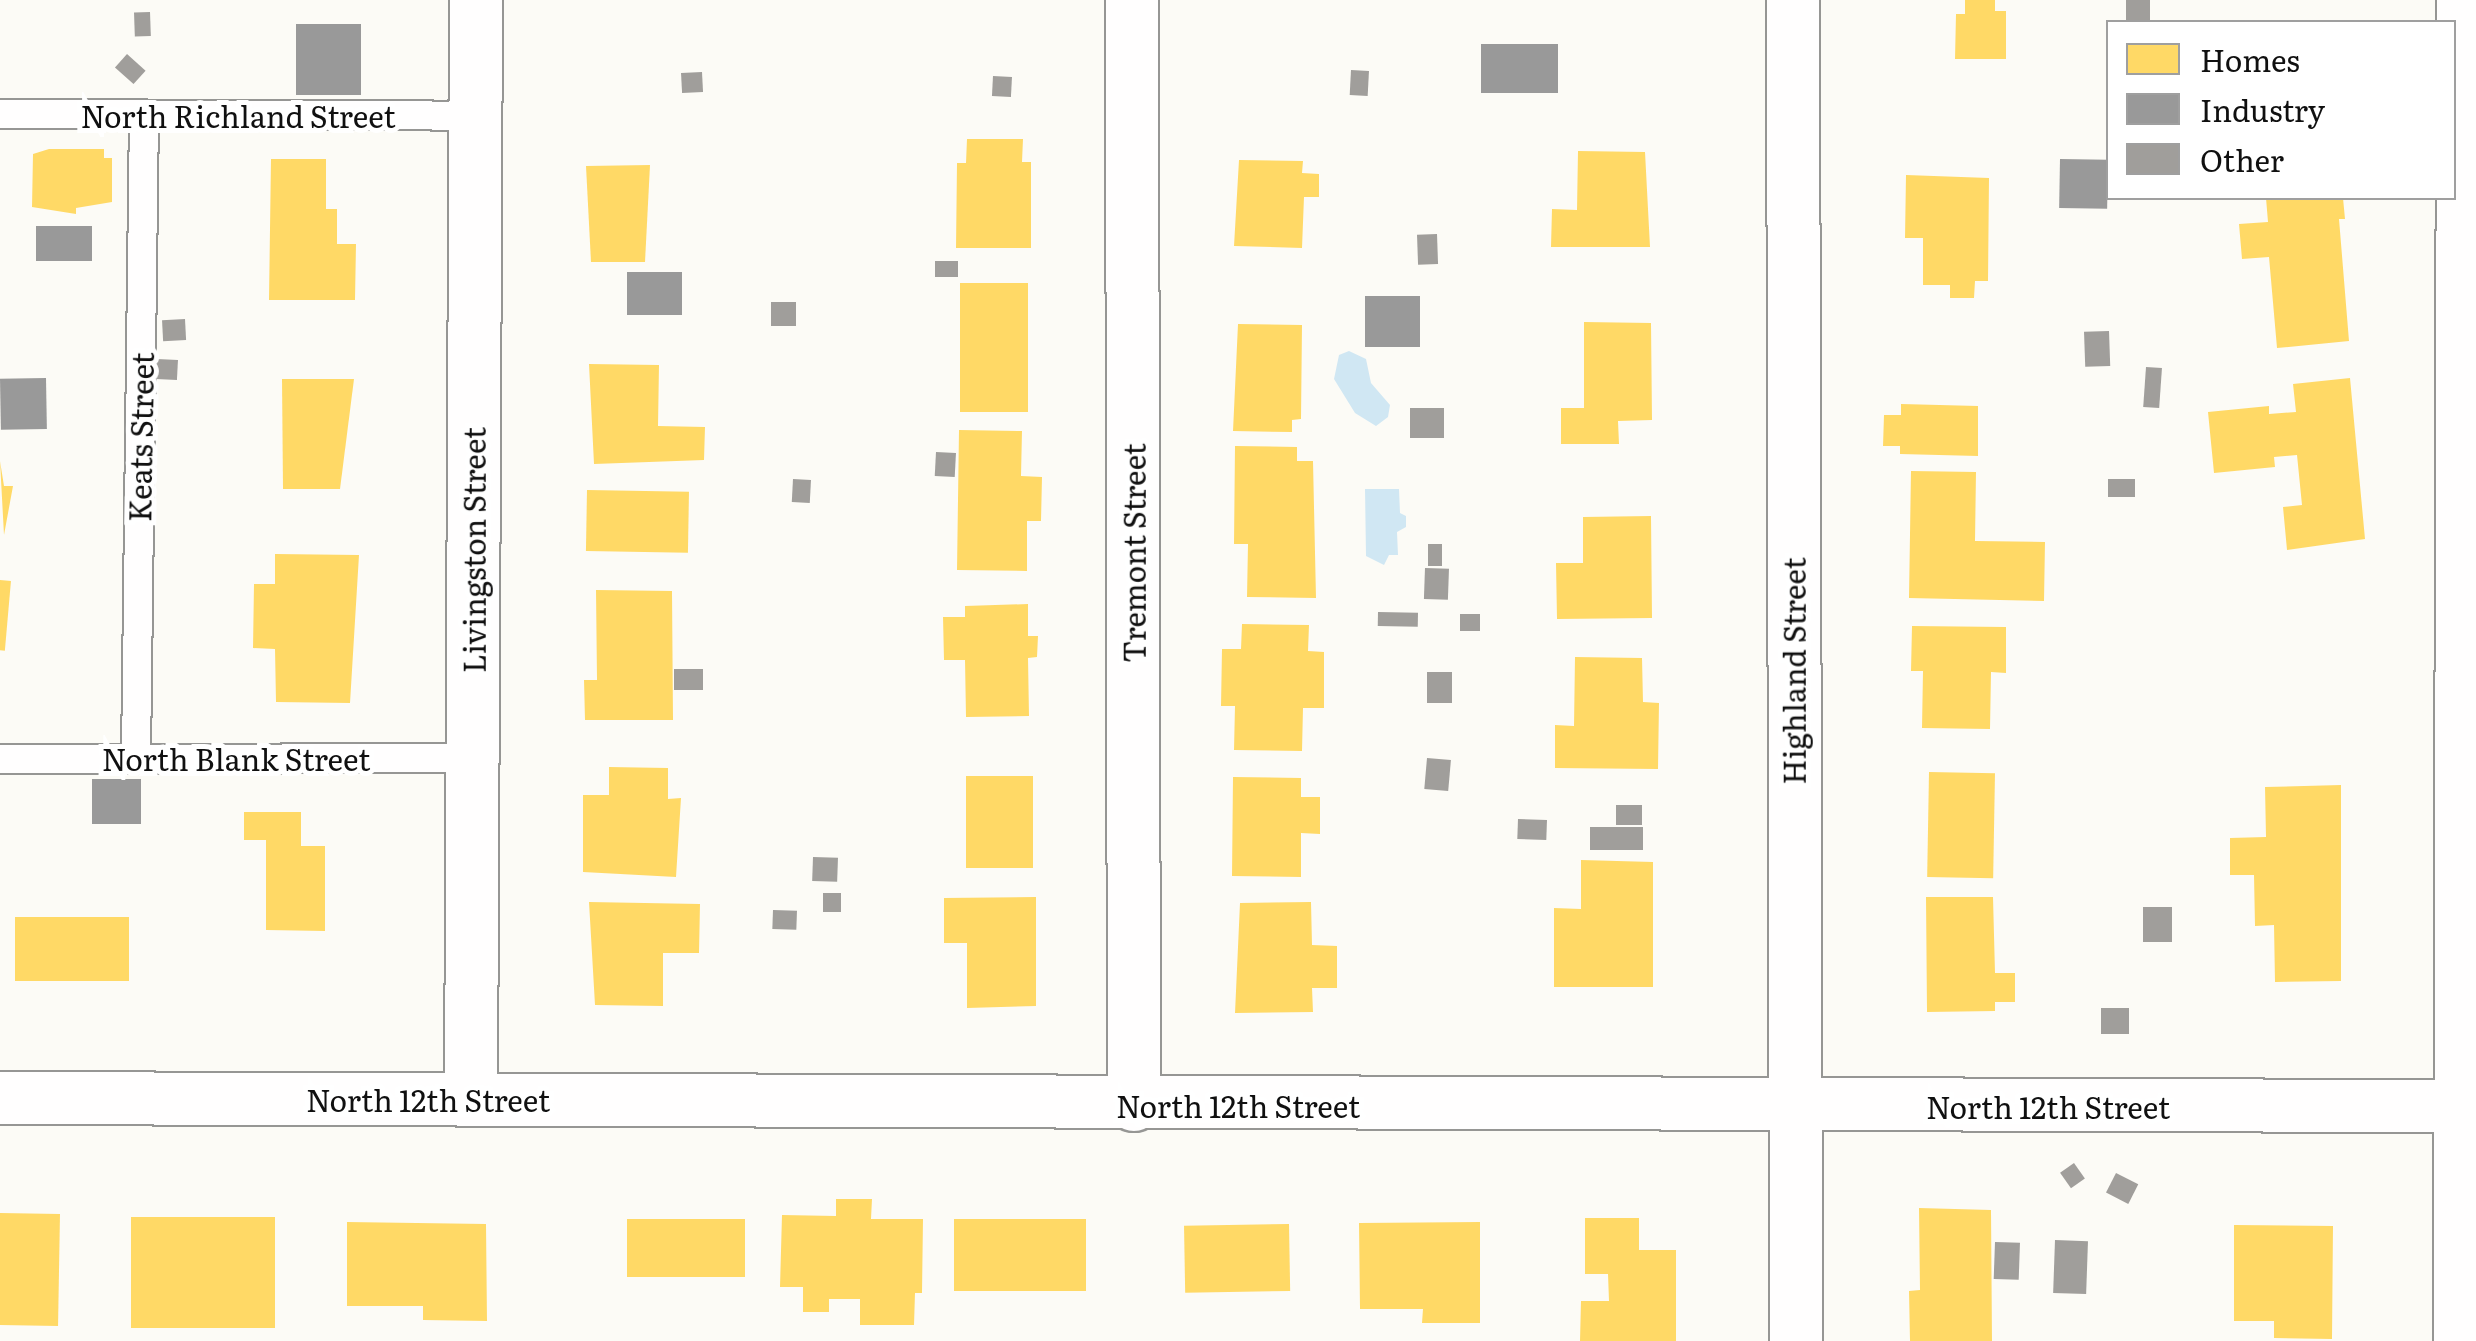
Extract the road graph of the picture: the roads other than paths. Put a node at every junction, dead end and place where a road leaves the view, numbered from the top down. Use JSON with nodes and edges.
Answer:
{"nodes":[{"id":1,"x":476,"y":0,"type":"edge"},
{"id":2,"x":1132,"y":0,"type":"edge"},
{"id":3,"x":1793,"y":0,"type":"edge"},
{"id":4,"x":2463,"y":0,"type":"edge"},
{"id":5,"x":0,"y":114,"type":"edge"},
{"id":6,"x":144,"y":116,"type":"junction"},
{"id":7,"x":476,"y":116,"type":"junction"},
{"id":8,"x":136,"y":758,"type":"junction"},
{"id":9,"x":472,"y":758,"type":"junction"},
{"id":10,"x":0,"y":759,"type":"edge"},
{"id":11,"x":0,"y":1098,"type":"edge"},
{"id":12,"x":470,"y":1099,"type":"junction"},
{"id":13,"x":1134,"y":1105,"type":"junction"},
{"id":14,"x":1794,"y":1105,"type":"junction"},
{"id":15,"x":2468,"y":1106,"type":"edge"},
{"id":16,"x":1796,"y":1341,"type":"edge"},
{"id":17,"x":2460,"y":1341,"type":"edge"}],
"edges":[{"from":1,"to":7,"type":"street","name":"Livingston Street"},
{"from":2,"to":13,"type":"street","name":"Tremont Street"},
{"from":3,"to":14,"type":"street","name":"Highland Street"},
{"from":4,"to":15,"type":"street"},
{"from":5,"to":6,"type":"lane","name":"North Richland Street"},
{"from":6,"to":7,"type":"lane","name":"North Richland Street"},
{"from":6,"to":8,"type":"lane","name":"Keats Street"},
{"from":7,"to":9,"type":"street","name":"Livingston Street"},
{"from":8,"to":9,"type":"lane","name":"North Blank Street"},
{"from":8,"to":10,"type":"lane","name":"North Blank Street"},
{"from":9,"to":12,"type":"street","name":"Livingston Street"},
{"from":11,"to":12,"type":"street","name":"North 12th Street"},
{"from":12,"to":13,"type":"street","name":"North 12th Street"},
{"from":13,"to":14,"type":"street","name":"North 12th Street"},
{"from":14,"to":15,"type":"street","name":"North 12th Street"},
{"from":14,"to":16,"type":"street","name":"Highland Street"},
{"from":15,"to":17,"type":"street"}]}
